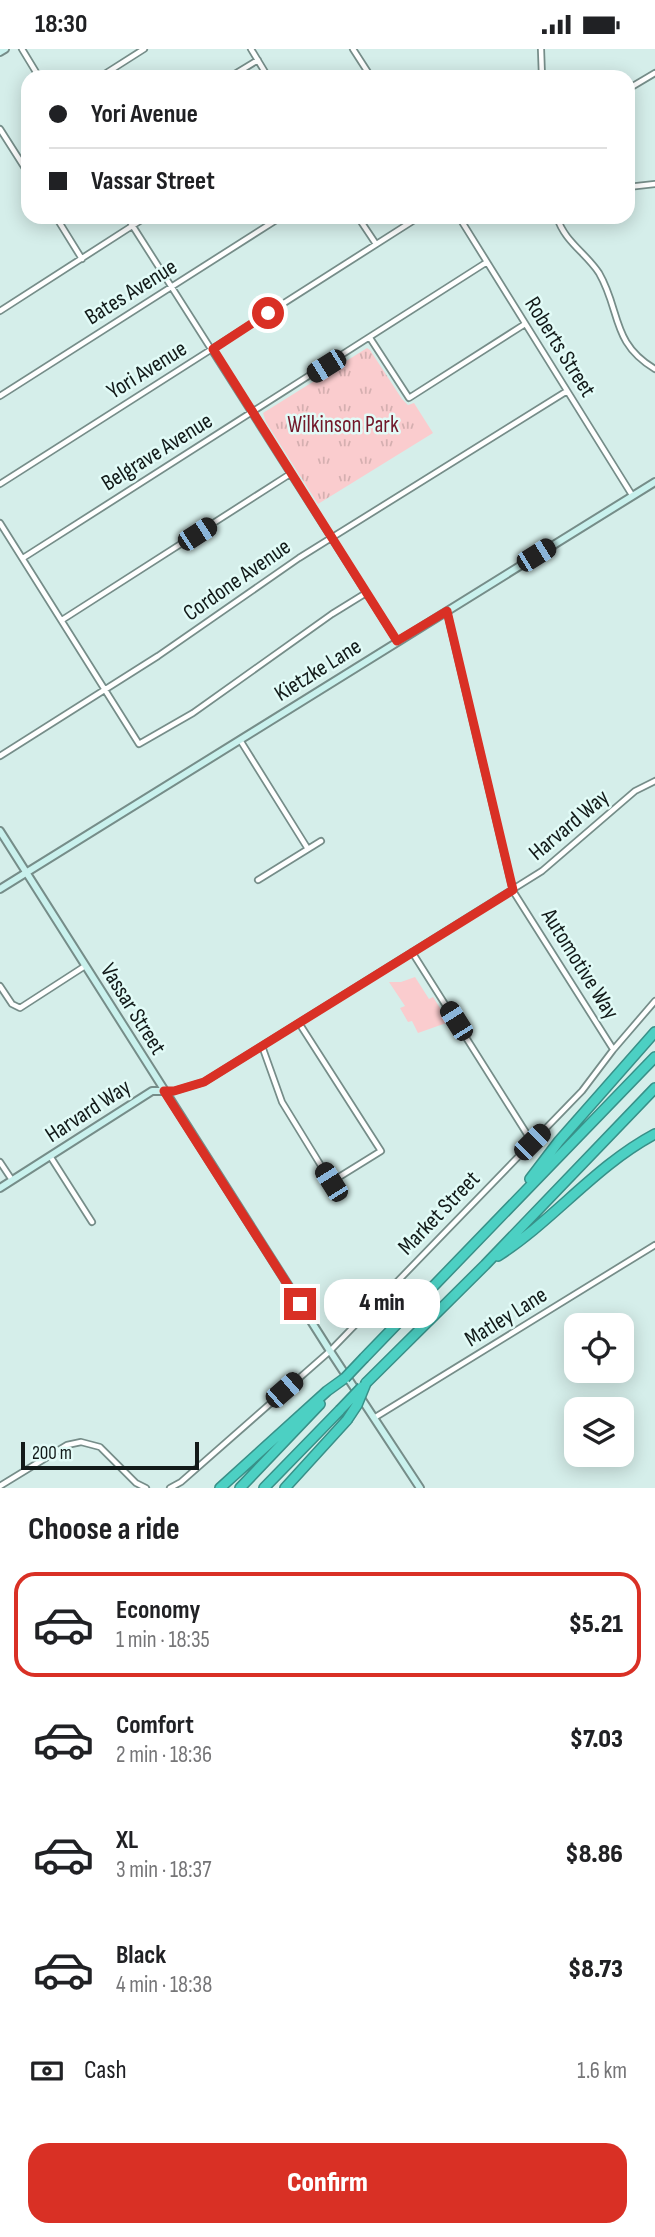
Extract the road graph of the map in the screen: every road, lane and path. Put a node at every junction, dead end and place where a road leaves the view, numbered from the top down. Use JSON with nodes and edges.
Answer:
{"nodes":[{"id":1,"x":5,"y":49,"type":"edge"},
{"id":2,"x":22,"y":49,"type":"edge"},
{"id":3,"x":144,"y":49,"type":"edge"},
{"id":4,"x":251,"y":49,"type":"edge"},
{"id":5,"x":353,"y":49,"type":"edge"},
{"id":6,"x":541,"y":49,"type":"edge"},
{"id":7,"x":0,"y":52,"type":"edge"},
{"id":8,"x":258,"y":60,"type":"junction"},
{"id":9,"x":35,"y":70,"type":"edge"},
{"id":10,"x":111,"y":70,"type":"edge"},
{"id":11,"x":242,"y":70,"type":"edge"},
{"id":12,"x":264,"y":70,"type":"edge"},
{"id":13,"x":366,"y":70,"type":"edge"},
{"id":14,"x":542,"y":70,"type":"edge"},
{"id":15,"x":655,"y":73,"type":"edge"},
{"id":16,"x":635,"y":85,"type":"edge"},
{"id":17,"x":0,"y":129,"type":"edge"},
{"id":18,"x":21,"y":162,"type":"edge"},
{"id":19,"x":655,"y":184,"type":"edge"},
{"id":20,"x":635,"y":186,"type":"edge"},
{"id":21,"x":60,"y":224,"type":"edge"},
{"id":22,"x":270,"y":224,"type":"edge"},
{"id":23,"x":363,"y":224,"type":"edge"},
{"id":24,"x":408,"y":224,"type":"edge"},
{"id":25,"x":463,"y":224,"type":"edge"},
{"id":26,"x":560,"y":224,"type":"edge"},
{"id":27,"x":133,"y":225,"type":"joint"},
{"id":28,"x":376,"y":244,"type":"junction"},
{"id":29,"x":82,"y":259,"type":"junction"},
{"id":30,"x":487,"y":263,"type":"junction"},
{"id":31,"x":172,"y":286,"type":"junction"},
{"id":32,"x":0,"y":311,"type":"edge"},
{"id":33,"x":525,"y":324,"type":"junction"},
{"id":34,"x":370,"y":338,"type":"junction"},
{"id":35,"x":213,"y":349,"type":"junction"},
{"id":36,"x":655,"y":369,"type":"edge"},
{"id":37,"x":567,"y":391,"type":"junction"},
{"id":38,"x":0,"y":396,"type":"edge"},
{"id":39,"x":252,"y":413,"type":"junction"},
{"id":40,"x":290,"y":474,"type":"junction"},
{"id":41,"x":655,"y":482,"type":"edge"},
{"id":42,"x":0,"y":484,"type":"edge"},
{"id":43,"x":632,"y":495,"type":"junction"},
{"id":44,"x":0,"y":523,"type":"edge"},
{"id":45,"x":331,"y":538,"type":"junction"},
{"id":46,"x":23,"y":558,"type":"junction"},
{"id":47,"x":366,"y":593,"type":"junction"},
{"id":48,"x":447,"y":611,"type":"junction"},
{"id":49,"x":62,"y":620,"type":"junction"},
{"id":50,"x":397,"y":641,"type":"junction"},
{"id":51,"x":106,"y":689,"type":"junction"},
{"id":52,"x":239,"y":740,"type":"junction"},
{"id":53,"x":0,"y":755,"type":"edge"},
{"id":54,"x":655,"y":781,"type":"edge"},
{"id":55,"x":0,"y":831,"type":"edge"},
{"id":56,"x":321,"y":841,"type":"dead end"},
{"id":57,"x":308,"y":849,"type":"junction"},
{"id":58,"x":27,"y":872,"type":"junction"},
{"id":59,"x":258,"y":880,"type":"dead end"},
{"id":60,"x":0,"y":889,"type":"edge"},
{"id":61,"x":513,"y":890,"type":"junction"},
{"id":62,"x":412,"y":951,"type":"junction"},
{"id":63,"x":85,"y":966,"type":"junction"},
{"id":64,"x":0,"y":986,"type":"edge"},
{"id":65,"x":655,"y":1001,"type":"edge"},
{"id":66,"x":299,"y":1023,"type":"junction"},
{"id":67,"x":655,"y":1032,"type":"edge"},
{"id":68,"x":262,"y":1046,"type":"junction"},
{"id":69,"x":613,"y":1050,"type":"junction"},
{"id":70,"x":655,"y":1056,"type":"edge"},
{"id":71,"x":655,"y":1088,"type":"edge"},
{"id":72,"x":164,"y":1091,"type":"junction"},
{"id":73,"x":655,"y":1134,"type":"edge"},
{"id":74,"x":532,"y":1142,"type":"junction"},
{"id":75,"x":50,"y":1156,"type":"junction"},
{"id":76,"x":0,"y":1161,"type":"edge"},
{"id":77,"x":12,"y":1180,"type":"junction"},
{"id":78,"x":0,"y":1188,"type":"edge"},
{"id":79,"x":518,"y":1198,"type":"junction"},
{"id":80,"x":92,"y":1222,"type":"dead end"},
{"id":81,"x":655,"y":1245,"type":"edge"},
{"id":82,"x":485,"y":1265,"type":"junction"},
{"id":83,"x":330,"y":1351,"type":"junction"},
{"id":84,"x":366,"y":1383,"type":"junction"},
{"id":85,"x":328,"y":1392,"type":"junction"},
{"id":86,"x":374,"y":1418,"type":"junction"},
{"id":87,"x":0,"y":1486,"type":"edge"},
{"id":88,"x":146,"y":1488,"type":"edge"},
{"id":89,"x":170,"y":1488,"type":"edge"},
{"id":90,"x":220,"y":1488,"type":"edge"},
{"id":91,"x":240,"y":1488,"type":"edge"},
{"id":92,"x":264,"y":1488,"type":"edge"},
{"id":93,"x":285,"y":1488,"type":"edge"},
{"id":94,"x":420,"y":1488,"type":"edge"}],
"edges":[{"from":1,"to":7,"type":"street"},
{"from":2,"to":9,"type":"street"},
{"from":3,"to":10,"type":"street"},
{"from":4,"to":8,"type":"street"},
{"from":5,"to":13,"type":"street"},
{"from":6,"to":14,"type":"street"},
{"from":8,"to":11,"type":"street"},
{"from":8,"to":12,"type":"street"},
{"from":15,"to":16,"type":"street"},
{"from":17,"to":18,"type":"street"},
{"from":19,"to":20,"type":"street"},
{"from":21,"to":29,"type":"street"},
{"from":22,"to":31,"type":"street","name":"Bates Avenue"},
{"from":23,"to":28,"type":"street"},
{"from":24,"to":28,"type":"street","name":"Yori Avenue"},
{"from":25,"to":30,"type":"street","name":"Roberts Street"},
{"from":26,"to":36,"type":"street"},
{"from":27,"to":29,"type":"street"},
{"from":27,"to":31,"type":"street"},
{"from":28,"to":35,"type":"street","name":"Yori Avenue"},
{"from":29,"to":32,"type":"street"},
{"from":30,"to":33,"type":"street","name":"Roberts Street"},
{"from":30,"to":34,"type":"street","name":"Belgrave Avenue"},
{"from":31,"to":35,"type":"street"},
{"from":31,"to":38,"type":"street","name":"Bates Avenue"},
{"from":33,"to":34,"type":"street"},
{"from":33,"to":37,"type":"street","name":"Roberts Street"},
{"from":34,"to":39,"type":"street","name":"Belgrave Avenue"},
{"from":35,"to":39,"type":"street"},
{"from":35,"to":42,"type":"street","name":"Yori Avenue"},
{"from":37,"to":43,"type":"street","name":"Roberts Street"},
{"from":37,"to":45,"type":"street","name":"Cordone Avenue"},
{"from":39,"to":40,"type":"street"},
{"from":39,"to":46,"type":"street","name":"Belgrave Avenue"},
{"from":40,"to":45,"type":"street"},
{"from":40,"to":49,"type":"street"},
{"from":41,"to":43,"type":"street","name":"Kietzke Lane"},
{"from":43,"to":48,"type":"street","name":"Kietzke Lane"},
{"from":44,"to":46,"type":"street"},
{"from":45,"to":47,"type":"street"},
{"from":45,"to":51,"type":"street","name":"Cordone Avenue"},
{"from":46,"to":49,"type":"street"},
{"from":47,"to":50,"type":"street"},
{"from":47,"to":51,"type":"street"},
{"from":48,"to":50,"type":"street","name":"Kietzke Lane"},
{"from":48,"to":61,"type":"street","name":"Automotive Way"},
{"from":49,"to":51,"type":"street"},
{"from":50,"to":52,"type":"street","name":"Kietzke Lane"},
{"from":51,"to":53,"type":"street","name":"Cordone Avenue"},
{"from":52,"to":57,"type":"street"},
{"from":52,"to":58,"type":"street","name":"Kietzke Lane"},
{"from":54,"to":61,"type":"street","name":"Harvard Way"},
{"from":55,"to":58,"type":"street","name":"Vassar Street"},
{"from":56,"to":57,"type":"street"},
{"from":57,"to":59,"type":"street"},
{"from":58,"to":60,"type":"street","name":"Kietzke Lane"},
{"from":58,"to":63,"type":"street","name":"Vassar Street"},
{"from":61,"to":62,"type":"street","name":"Harvard Way"},
{"from":61,"to":69,"type":"street","name":"Automotive Way"},
{"from":62,"to":66,"type":"street","name":"Harvard Way"},
{"from":62,"to":74,"type":"street"},
{"from":63,"to":64,"type":"street"},
{"from":63,"to":72,"type":"street","name":"Vassar Street"},
{"from":65,"to":69,"type":"street","name":"Market Street"},
{"from":66,"to":68,"type":"street","name":"Harvard Way"},
{"from":66,"to":68,"type":"street"},
{"from":67,"to":79,"type":"highway"},
{"from":68,"to":72,"type":"street","name":"Harvard Way"},
{"from":69,"to":74,"type":"street","name":"Market Street"},
{"from":70,"to":79,"type":"highway"},
{"from":71,"to":82,"type":"highway"},
{"from":72,"to":75,"type":"street","name":"Harvard Way"},
{"from":72,"to":83,"type":"street","name":"Vassar Street"},
{"from":73,"to":82,"type":"highway"},
{"from":74,"to":83,"type":"street","name":"Market Street"},
{"from":75,"to":77,"type":"street","name":"Harvard Way"},
{"from":75,"to":80,"type":"street"},
{"from":76,"to":77,"type":"street"},
{"from":77,"to":78,"type":"street","name":"Harvard Way"},
{"from":79,"to":85,"type":"highway","bridge":true},
{"from":81,"to":86,"type":"street","name":"Matley Lane"},
{"from":82,"to":84,"type":"highway"},
{"from":83,"to":86,"type":"street","name":"Vassar Street"},
{"from":83,"to":89,"type":"street","name":"Market Street"},
{"from":84,"to":92,"type":"highway","bridge":true},
{"from":84,"to":93,"type":"highway","bridge":true},
{"from":85,"to":90,"type":"highway"},
{"from":85,"to":91,"type":"highway"},
{"from":86,"to":94,"type":"street","name":"Vassar Street"},
{"from":87,"to":88,"type":"street"}]}
